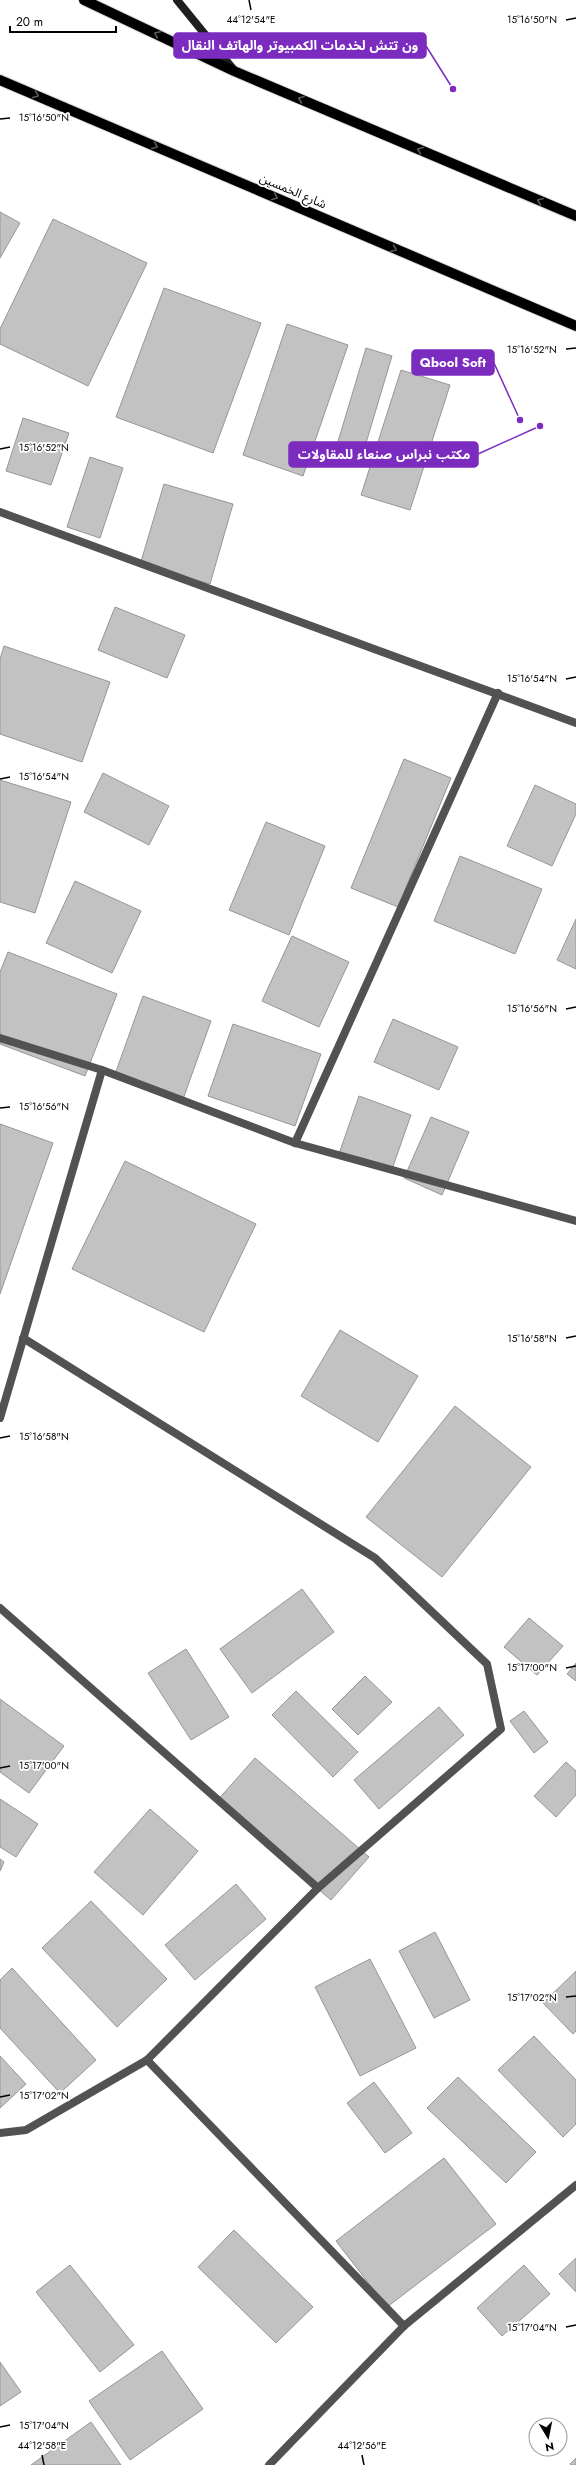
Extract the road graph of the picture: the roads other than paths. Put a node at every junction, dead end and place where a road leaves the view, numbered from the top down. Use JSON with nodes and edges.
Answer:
{"nodes":[{"id":1,"x":84,"y":0,"type":"edge"},
{"id":2,"x":177,"y":0,"type":"edge"},
{"id":3,"x":234,"y":71,"type":"junction"},
{"id":4,"x":0,"y":80,"type":"edge"},
{"id":5,"x":576,"y":216,"type":"edge"},
{"id":6,"x":576,"y":326,"type":"edge"},
{"id":7,"x":0,"y":512,"type":"edge"},
{"id":8,"x":498,"y":693,"type":"junction"},
{"id":9,"x":576,"y":723,"type":"edge"},
{"id":10,"x":0,"y":1038,"type":"edge"},
{"id":11,"x":102,"y":1070,"type":"junction"},
{"id":12,"x":295,"y":1143,"type":"junction"},
{"id":13,"x":576,"y":1221,"type":"edge"},
{"id":14,"x":23,"y":1338,"type":"junction"},
{"id":15,"x":0,"y":1418,"type":"edge"},
{"id":16,"x":0,"y":1608,"type":"edge"},
{"id":17,"x":318,"y":1888,"type":"junction"},
{"id":18,"x":146,"y":2060,"type":"junction"},
{"id":19,"x":0,"y":2133,"type":"edge"},
{"id":20,"x":576,"y":2185,"type":"edge"},
{"id":21,"x":404,"y":2326,"type":"junction"},
{"id":22,"x":268,"y":2465,"type":"edge"}],
"edges":[{"from":3,"to":1,"type":"main road","one_way":true},
{"from":2,"to":3,"type":"street"},
{"from":5,"to":3,"type":"main road","one_way":true},
{"from":4,"to":6,"type":"main road","name":"شارع الخمسين","one_way":true},
{"from":7,"to":8,"type":"street"},
{"from":8,"to":9,"type":"street"},
{"from":8,"to":12,"type":"street"},
{"from":10,"to":11,"type":"street"},
{"from":11,"to":12,"type":"street"},
{"from":11,"to":14,"type":"street"},
{"from":12,"to":13,"type":"street"},
{"from":14,"to":15,"type":"street"},
{"from":14,"to":17,"type":"street"},
{"from":16,"to":17,"type":"street"},
{"from":17,"to":18,"type":"street"},
{"from":18,"to":19,"type":"street"},
{"from":18,"to":21,"type":"street"},
{"from":20,"to":21,"type":"street"},
{"from":21,"to":22,"type":"street"}]}
